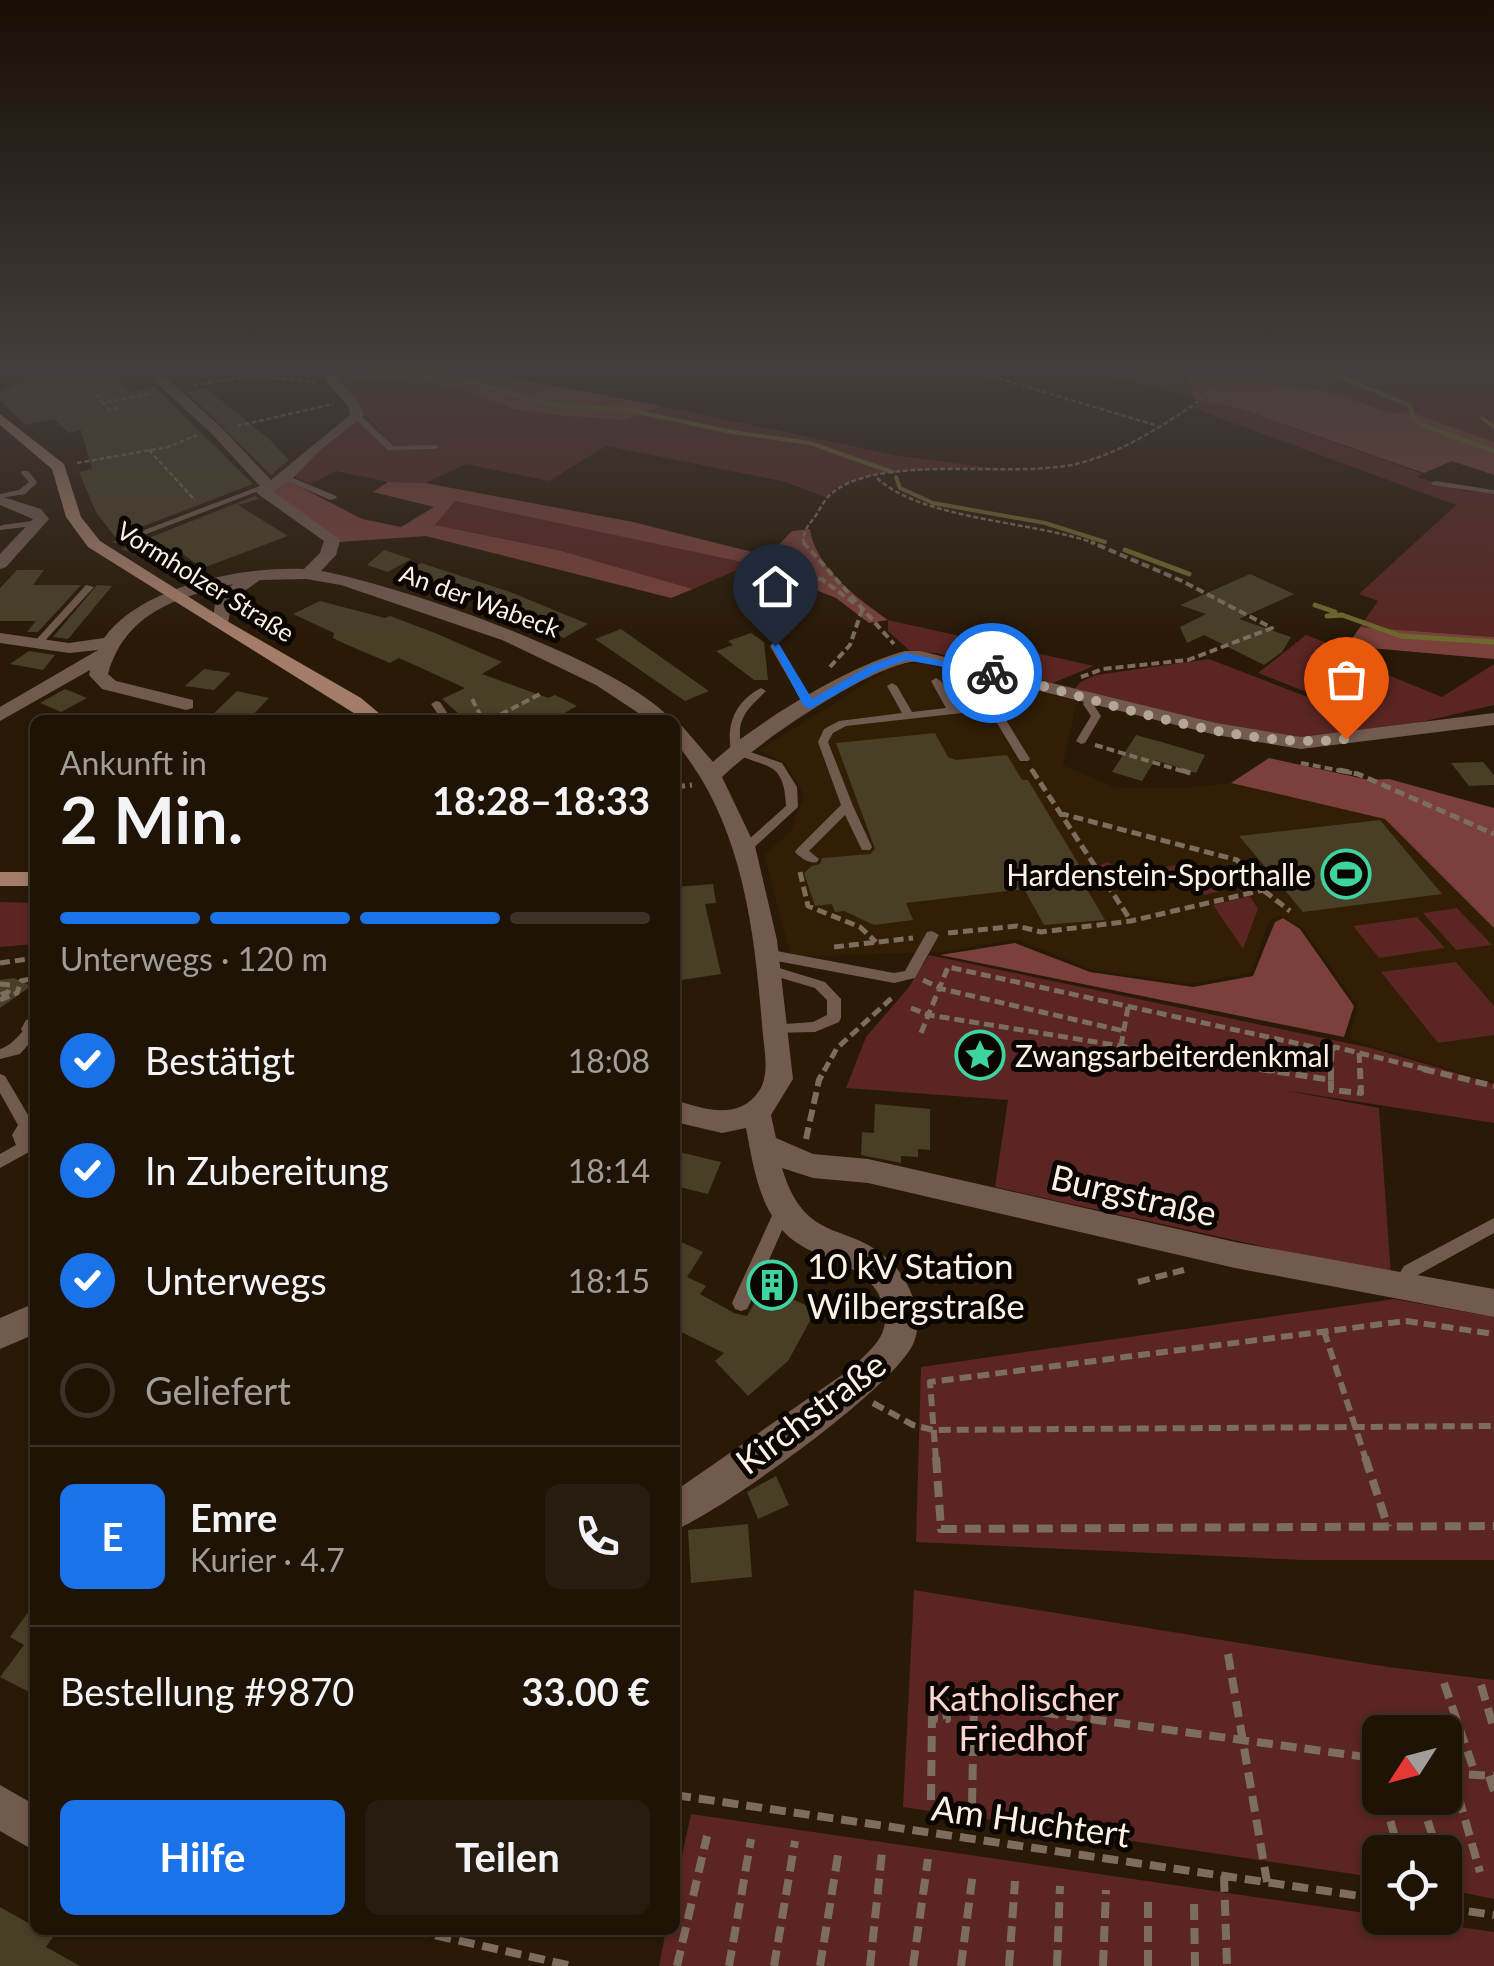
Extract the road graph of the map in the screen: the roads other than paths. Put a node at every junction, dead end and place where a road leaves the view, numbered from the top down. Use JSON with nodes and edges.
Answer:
{"nodes":[{"id":1,"x":51,"y":460,"type":"edge"},
{"id":2,"x":244,"y":460,"type":"edge"},
{"id":3,"x":303,"y":460,"type":"edge"},
{"id":4,"x":25,"y":474,"type":"dead end"},
{"id":5,"x":286,"y":477,"type":"junction"},
{"id":6,"x":1435,"y":483,"type":"dead end"},
{"id":7,"x":268,"y":486,"type":"junction"},
{"id":8,"x":1494,"y":492,"type":"edge"},
{"id":9,"x":0,"y":498,"type":"edge"},
{"id":10,"x":333,"y":498,"type":"dead end"},
{"id":11,"x":39,"y":523,"type":"junction"},
{"id":12,"x":3,"y":528,"type":"dead end"},
{"id":13,"x":117,"y":542,"type":"dead end"},
{"id":14,"x":0,"y":564,"type":"edge"},
{"id":15,"x":263,"y":574,"type":"junction"},
{"id":16,"x":308,"y":574,"type":"junction"},
{"id":17,"x":89,"y":586,"type":"dead end"},
{"id":18,"x":176,"y":596,"type":"junction"},
{"id":19,"x":221,"y":625,"type":"junction"},
{"id":20,"x":0,"y":638,"type":"edge"},
{"id":21,"x":38,"y":643,"type":"junction"},
{"id":22,"x":775,"y":646,"type":"dead end"},
{"id":23,"x":105,"y":649,"type":"junction"},
{"id":24,"x":1005,"y":676,"type":"junction"},
{"id":25,"x":936,"y":681,"type":"dead end"},
{"id":26,"x":892,"y":686,"type":"dead end"},
{"id":27,"x":761,"y":691,"type":"dead end"},
{"id":28,"x":1091,"y":698,"type":"junction"},
{"id":29,"x":186,"y":704,"type":"dead end"},
{"id":30,"x":436,"y":704,"type":"dead end"},
{"id":31,"x":810,"y":705,"type":"junction"},
{"id":32,"x":992,"y":706,"type":"junction"},
{"id":33,"x":953,"y":710,"type":"junction"},
{"id":34,"x":0,"y":714,"type":"edge"},
{"id":35,"x":371,"y":715,"type":"edge"},
{"id":36,"x":444,"y":715,"type":"edge"},
{"id":37,"x":655,"y":715,"type":"edge"},
{"id":38,"x":908,"y":715,"type":"junction"},
{"id":39,"x":1494,"y":719,"type":"edge"},
{"id":40,"x":680,"y":736,"type":"edge"},
{"id":41,"x":1081,"y":741,"type":"road end"},
{"id":42,"x":738,"y":751,"type":"junction"},
{"id":43,"x":1024,"y":759,"type":"road end"},
{"id":44,"x":714,"y":773,"type":"junction"},
{"id":45,"x":846,"y":806,"type":"junction"},
{"id":46,"x":866,"y":847,"type":"dead end"},
{"id":47,"x":743,"y":850,"type":"junction"},
{"id":48,"x":813,"y":859,"type":"road end"},
{"id":49,"x":0,"y":878,"type":"edge"},
{"id":50,"x":30,"y":879,"type":"edge"},
{"id":51,"x":932,"y":935,"type":"road end"},
{"id":52,"x":768,"y":962,"type":"junction"},
{"id":53,"x":776,"y":1028,"type":"junction"},
{"id":54,"x":30,"y":1032,"type":"edge"},
{"id":55,"x":7,"y":1052,"type":"edge"},
{"id":56,"x":0,"y":1080,"type":"edge"},
{"id":57,"x":757,"y":1112,"type":"junction"},
{"id":58,"x":680,"y":1113,"type":"edge"},
{"id":59,"x":764,"y":1145,"type":"junction"},
{"id":60,"x":0,"y":1162,"type":"edge"},
{"id":61,"x":782,"y":1212,"type":"junction"},
{"id":62,"x":1494,"y":1225,"type":"edge"},
{"id":63,"x":1400,"y":1287,"type":"junction"},
{"id":64,"x":741,"y":1303,"type":"dead end"},
{"id":65,"x":1494,"y":1303,"type":"edge"},
{"id":66,"x":30,"y":1320,"type":"edge"},
{"id":67,"x":0,"y":1334,"type":"edge"},
{"id":68,"x":680,"y":1508,"type":"edge"},
{"id":69,"x":0,"y":1806,"type":"edge"},
{"id":70,"x":30,"y":1827,"type":"edge"}],
"edges":[{"from":1,"to":18,"type":"main road","name":"Vormholzer Straße"},
{"from":2,"to":7,"type":"street"},
{"from":3,"to":5,"type":"street"},
{"from":4,"to":9,"type":"lane"},
{"from":5,"to":7,"type":"street"},
{"from":5,"to":10,"type":"lane"},
{"from":6,"to":8,"type":"lane"},
{"from":7,"to":13,"type":"lane"},
{"from":7,"to":16,"type":"street"},
{"from":9,"to":11,"type":"street"},
{"from":11,"to":12,"type":"lane"},
{"from":11,"to":14,"type":"street"},
{"from":15,"to":16,"type":"street","name":"An der Wabeck"},
{"from":15,"to":18,"type":"street","name":"An der Wabeck"},
{"from":15,"to":19,"type":"street"},
{"from":16,"to":37,"type":"street","name":"An der Wabeck"},
{"from":17,"to":21,"type":"lane"},
{"from":18,"to":19,"type":"main road","name":"Vormholzer Straße"},
{"from":18,"to":23,"type":"street","name":"An der Wabeck"},
{"from":19,"to":35,"type":"main road","name":"Vormholzer Straße"},
{"from":20,"to":21,"type":"street"},
{"from":21,"to":23,"type":"street"},
{"from":22,"to":31,"type":"lane"},
{"from":23,"to":29,"type":"street"},
{"from":23,"to":34,"type":"street","name":"An der Wabeck"},
{"from":24,"to":28,"type":"street"},
{"from":24,"to":31,"type":"street"},
{"from":24,"to":32,"type":"lane"},
{"from":25,"to":33,"type":"lane"},
{"from":26,"to":38,"type":"lane"},
{"from":27,"to":42,"type":"lane"},
{"from":28,"to":39,"type":"street"},
{"from":28,"to":41,"type":"lane"},
{"from":30,"to":36,"type":"lane"},
{"from":31,"to":42,"type":"street"},
{"from":32,"to":33,"type":"lane"},
{"from":32,"to":43,"type":"lane"},
{"from":33,"to":38,"type":"lane"},
{"from":38,"to":45,"type":"lane"},
{"from":40,"to":44,"type":"street"},
{"from":42,"to":44,"type":"street"},
{"from":42,"to":47,"type":"lane"},
{"from":44,"to":47,"type":"street"},
{"from":45,"to":46,"type":"lane"},
{"from":45,"to":48,"type":"lane"},
{"from":47,"to":52,"type":"street"},
{"from":49,"to":50,"type":"main road"},
{"from":51,"to":52,"type":"lane"},
{"from":52,"to":53,"type":"street"},
{"from":52,"to":53,"type":"lane"},
{"from":53,"to":57,"type":"street"},
{"from":54,"to":55,"type":"lane"},
{"from":56,"to":60,"type":"lane"},
{"from":57,"to":58,"type":"street"},
{"from":57,"to":59,"type":"street"},
{"from":59,"to":61,"type":"street"},
{"from":59,"to":63,"type":"street","name":"Burgstraße"},
{"from":61,"to":64,"type":"lane"},
{"from":61,"to":68,"type":"street","name":"Kirchstraße"},
{"from":62,"to":63,"type":"lane"},
{"from":63,"to":65,"type":"street","name":"Burgstraße"},
{"from":66,"to":67,"type":"street"},
{"from":69,"to":70,"type":"street"}]}
